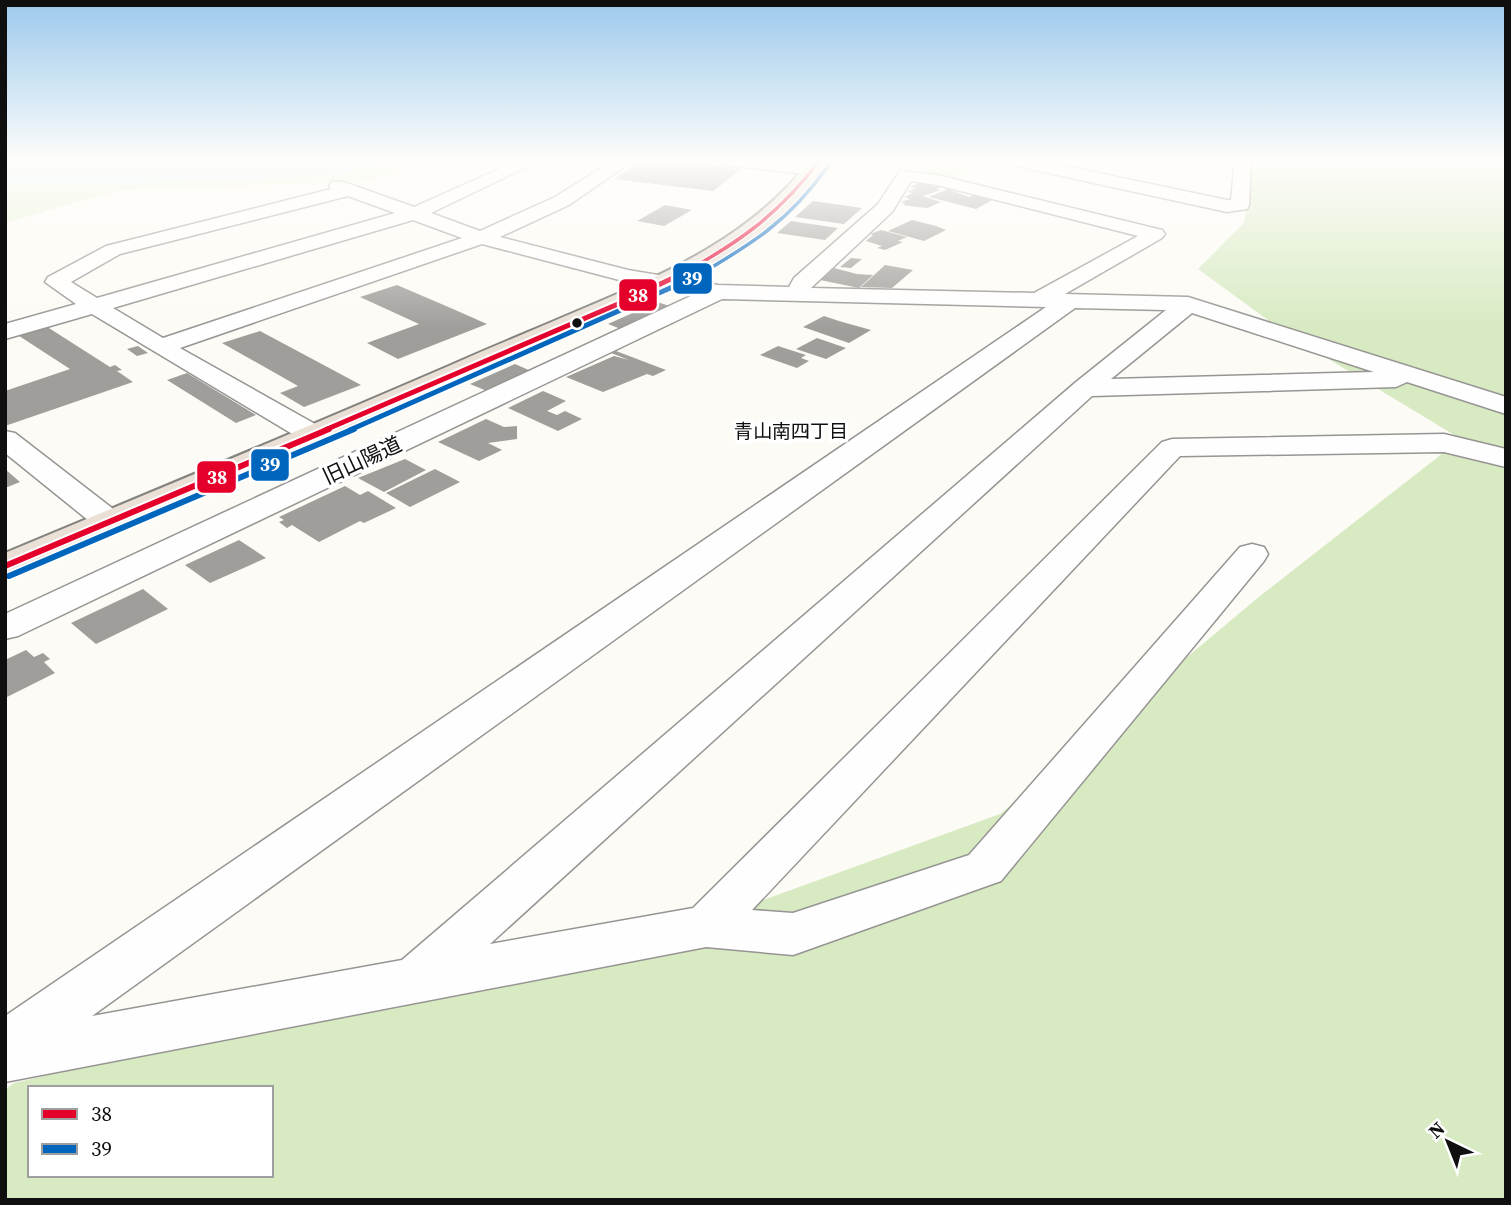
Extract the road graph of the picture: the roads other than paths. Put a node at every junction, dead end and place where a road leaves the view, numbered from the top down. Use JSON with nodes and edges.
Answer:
{"nodes":[{"id":1,"x":239,"y":216,"type":"edge"},
{"id":2,"x":405,"y":216,"type":"edge"},
{"id":3,"x":424,"y":216,"type":"edge"},
{"id":4,"x":529,"y":216,"type":"edge"},
{"id":5,"x":769,"y":216,"type":"edge"},
{"id":6,"x":876,"y":216,"type":"edge"},
{"id":7,"x":1083,"y":216,"type":"edge"},
{"id":8,"x":481,"y":238,"type":"junction"},
{"id":9,"x":663,"y":283,"type":"junction"},
{"id":10,"x":718,"y":292,"type":"junction"},
{"id":11,"x":798,"y":293,"type":"junction"},
{"id":12,"x":1056,"y":299,"type":"junction"},
{"id":13,"x":1188,"y":303,"type":"junction"},
{"id":14,"x":92,"y":305,"type":"junction"},
{"id":15,"x":5,"y":332,"type":"edge"},
{"id":16,"x":160,"y":347,"type":"junction"},
{"id":17,"x":1423,"y":379,"type":"junction"},
{"id":18,"x":1085,"y":388,"type":"junction"},
{"id":19,"x":1506,"y":406,"type":"edge"},
{"id":20,"x":314,"y":435,"type":"junction"},
{"id":21,"x":5,"y":439,"type":"edge"},
{"id":22,"x":1506,"y":457,"type":"edge"},
{"id":23,"x":110,"y":522,"type":"junction"},
{"id":24,"x":1252,"y":554,"type":"dead end"},
{"id":25,"x":5,"y":566,"type":"edge"},
{"id":26,"x":5,"y":628,"type":"edge"},
{"id":27,"x":706,"y":926,"type":"junction"},
{"id":28,"x":414,"y":981,"type":"junction"},
{"id":29,"x":5,"y":1047,"type":"edge"},
{"id":30,"x":5,"y":1057,"type":"edge"}],
"edges":[{"from":1,"to":14,"type":"street"},
{"from":2,"to":14,"type":"street"},
{"from":3,"to":8,"type":"street"},
{"from":4,"to":8,"type":"street"},
{"from":5,"to":9,"type":"highway"},
{"from":6,"to":11,"type":"street"},
{"from":7,"to":12,"type":"street"},
{"from":8,"to":9,"type":"street"},
{"from":8,"to":16,"type":"street"},
{"from":9,"to":10,"type":"street"},
{"from":9,"to":20,"type":"highway"},
{"from":10,"to":11,"type":"street"},
{"from":10,"to":26,"type":"street","name":"旧山陽道"},
{"from":11,"to":12,"type":"street"},
{"from":12,"to":13,"type":"street"},
{"from":12,"to":29,"type":"street"},
{"from":13,"to":17,"type":"street"},
{"from":13,"to":18,"type":"street"},
{"from":14,"to":15,"type":"street"},
{"from":14,"to":16,"type":"street"},
{"from":16,"to":20,"type":"street"},
{"from":17,"to":18,"type":"street"},
{"from":17,"to":19,"type":"street"},
{"from":18,"to":28,"type":"street"},
{"from":20,"to":23,"type":"highway"},
{"from":21,"to":23,"type":"street"},
{"from":22,"to":27,"type":"street"},
{"from":23,"to":25,"type":"highway"},
{"from":24,"to":27,"type":"street"},
{"from":27,"to":28,"type":"street"},
{"from":28,"to":30,"type":"street"}]}
